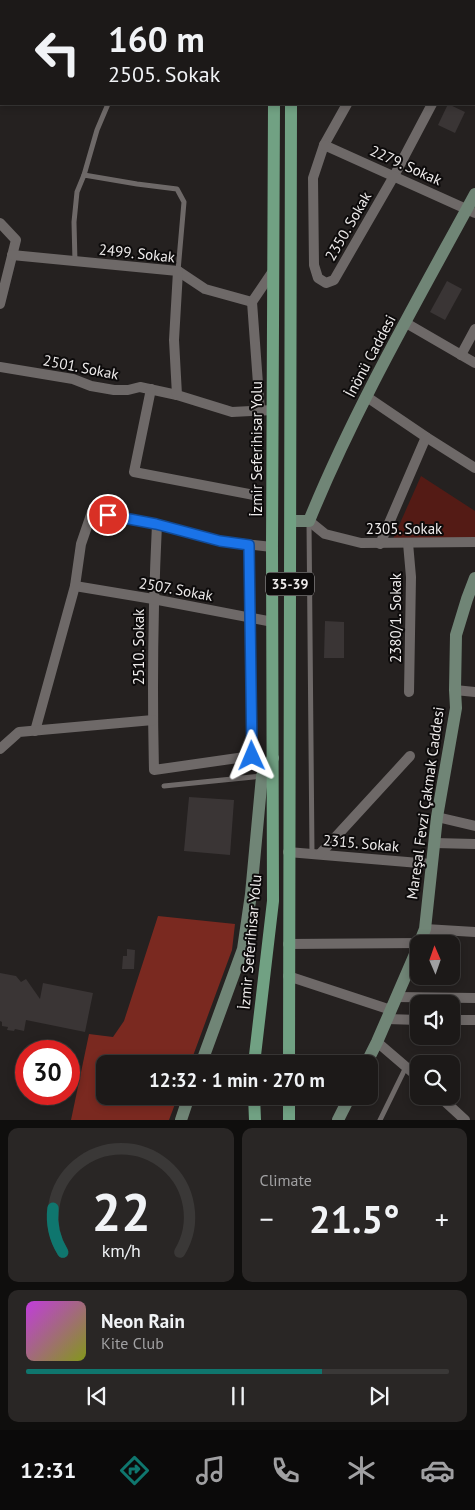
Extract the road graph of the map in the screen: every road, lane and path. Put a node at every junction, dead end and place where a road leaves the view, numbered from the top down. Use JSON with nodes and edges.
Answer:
{"nodes":[{"id":1,"x":108,"y":105,"type":"edge"},
{"id":2,"x":274,"y":105,"type":"edge"},
{"id":3,"x":291,"y":105,"type":"edge"},
{"id":4,"x":346,"y":105,"type":"edge"},
{"id":5,"x":431,"y":105,"type":"edge"},
{"id":6,"x":324,"y":145,"type":"junction"},
{"id":7,"x":84,"y":175,"type":"junction"},
{"id":8,"x":394,"y":176,"type":"junction"},
{"id":9,"x":475,"y":194,"type":"edge"},
{"id":10,"x":471,"y":211,"type":"edge"},
{"id":11,"x":0,"y":224,"type":"edge"},
{"id":12,"x":12,"y":255,"type":"junction"},
{"id":13,"x":75,"y":262,"type":"junction"},
{"id":14,"x":178,"y":271,"type":"junction"},
{"id":15,"x":273,"y":271,"type":"junction"},
{"id":16,"x":252,"y":302,"type":"junction"},
{"id":17,"x":0,"y":304,"type":"edge"},
{"id":18,"x":406,"y":323,"type":"junction"},
{"id":19,"x":475,"y":329,"type":"edge"},
{"id":20,"x":461,"y":355,"type":"junction"},
{"id":21,"x":475,"y":364,"type":"edge"},
{"id":22,"x":0,"y":367,"type":"edge"},
{"id":23,"x":151,"y":389,"type":"junction"},
{"id":24,"x":177,"y":395,"type":"junction"},
{"id":25,"x":367,"y":397,"type":"junction"},
{"id":26,"x":266,"y":410,"type":"junction"},
{"id":27,"x":426,"y":438,"type":"junction"},
{"id":28,"x":475,"y":468,"type":"edge"},
{"id":29,"x":254,"y":495,"type":"dead end"},
{"id":30,"x":291,"y":521,"type":"junction"},
{"id":31,"x":309,"y":521,"type":"junction"},
{"id":32,"x":156,"y":524,"type":"junction"},
{"id":33,"x":475,"y":542,"type":"edge"},
{"id":34,"x":380,"y":544,"type":"junction"},
{"id":35,"x":408,"y":544,"type":"junction"},
{"id":36,"x":249,"y":545,"type":"junction"},
{"id":37,"x":272,"y":547,"type":"junction"},
{"id":38,"x":475,"y":578,"type":"edge"},
{"id":39,"x":75,"y":586,"type":"junction"},
{"id":40,"x":153,"y":599,"type":"junction"},
{"id":41,"x":249,"y":617,"type":"junction"},
{"id":42,"x":272,"y":622,"type":"junction"},
{"id":43,"x":454,"y":690,"type":"junction"},
{"id":44,"x":409,"y":692,"type":"dead end"},
{"id":45,"x":475,"y":692,"type":"edge"},
{"id":46,"x":153,"y":720,"type":"junction"},
{"id":47,"x":35,"y":731,"type":"junction"},
{"id":48,"x":0,"y":749,"type":"edge"},
{"id":49,"x":410,"y":756,"type":"dead end"},
{"id":50,"x":273,"y":758,"type":"junction"},
{"id":51,"x":262,"y":776,"type":"junction"},
{"id":52,"x":164,"y":786,"type":"dead end"},
{"id":53,"x":437,"y":817,"type":"junction"},
{"id":54,"x":475,"y":826,"type":"edge"},
{"id":55,"x":434,"y":843,"type":"junction"},
{"id":56,"x":475,"y":844,"type":"edge"},
{"id":57,"x":288,"y":852,"type":"junction"},
{"id":58,"x":316,"y":854,"type":"junction"},
{"id":59,"x":431,"y":864,"type":"junction"},
{"id":60,"x":426,"y":929,"type":"junction"},
{"id":61,"x":475,"y":932,"type":"edge"},
{"id":62,"x":423,"y":935,"type":"edge"},
{"id":63,"x":288,"y":944,"type":"junction"},
{"id":64,"x":410,"y":944,"type":"edge"},
{"id":65,"x":410,"y":965,"type":"edge"},
{"id":66,"x":288,"y":976,"type":"junction"},
{"id":67,"x":396,"y":997,"type":"junction"},
{"id":68,"x":475,"y":998,"type":"edge"},
{"id":69,"x":389,"y":1015,"type":"junction"},
{"id":70,"x":410,"y":1018,"type":"edge"},
{"id":71,"x":460,"y":1020,"type":"edge"},
{"id":72,"x":475,"y":1020,"type":"edge"},
{"id":73,"x":377,"y":1042,"type":"junction"},
{"id":74,"x":204,"y":1055,"type":"edge"},
{"id":75,"x":255,"y":1055,"type":"edge"},
{"id":76,"x":289,"y":1055,"type":"edge"},
{"id":77,"x":370,"y":1055,"type":"edge"},
{"id":78,"x":406,"y":1067,"type":"junction"},
{"id":79,"x":410,"y":1070,"type":"edge"},
{"id":80,"x":186,"y":1105,"type":"edge"},
{"id":81,"x":254,"y":1105,"type":"edge"},
{"id":82,"x":289,"y":1105,"type":"edge"},
{"id":83,"x":346,"y":1105,"type":"edge"},
{"id":84,"x":449,"y":1105,"type":"edge"},
{"id":85,"x":180,"y":1120,"type":"edge"},
{"id":86,"x":255,"y":1120,"type":"edge"},
{"id":87,"x":289,"y":1120,"type":"edge"},
{"id":88,"x":338,"y":1120,"type":"edge"},
{"id":89,"x":380,"y":1120,"type":"edge"},
{"id":90,"x":465,"y":1120,"type":"edge"}],
"edges":[{"from":1,"to":7,"type":"lane"},
{"from":2,"to":15,"type":"main road","name":"İzmir Seferihisar Yolu","number":"35-39"},
{"from":3,"to":30,"type":"main road","number":"35-39"},
{"from":4,"to":6,"type":"street"},
{"from":5,"to":8,"type":"street","name":"2350. Sokak"},
{"from":6,"to":8,"type":"street","name":"2279. Sokak"},
{"from":6,"to":8,"type":"street","name":"2350. Sokak"},
{"from":7,"to":13,"type":"lane"},
{"from":7,"to":14,"type":"lane"},
{"from":8,"to":10,"type":"street","name":"2279. Sokak"},
{"from":9,"to":10,"type":"street","name":"İnönü Caddesi"},
{"from":10,"to":18,"type":"street","name":"İnönü Caddesi"},
{"from":11,"to":12,"type":"street"},
{"from":12,"to":13,"type":"street","name":"2499. Sokak"},
{"from":12,"to":17,"type":"street"},
{"from":13,"to":14,"type":"street","name":"2499. Sokak"},
{"from":14,"to":16,"type":"street","name":"2499. Sokak"},
{"from":14,"to":24,"type":"street"},
{"from":15,"to":16,"type":"street"},
{"from":15,"to":26,"type":"main road","name":"İzmir Seferihisar Yolu","number":"35-39"},
{"from":16,"to":26,"type":"street"},
{"from":18,"to":20,"type":"street"},
{"from":18,"to":25,"type":"street","name":"İnönü Caddesi"},
{"from":19,"to":20,"type":"street"},
{"from":20,"to":21,"type":"street"},
{"from":22,"to":23,"type":"street","name":"2501. Sokak"},
{"from":23,"to":24,"type":"street","name":"2501. Sokak"},
{"from":23,"to":29,"type":"street"},
{"from":24,"to":26,"type":"street","name":"2501. Sokak"},
{"from":25,"to":27,"type":"street"},
{"from":25,"to":31,"type":"street","name":"İnönü Caddesi"},
{"from":26,"to":37,"type":"main road","name":"İzmir Seferihisar Yolu","number":"35-39"},
{"from":27,"to":28,"type":"street"},
{"from":27,"to":34,"type":"street"},
{"from":30,"to":31,"type":"street"},
{"from":30,"to":57,"type":"main road","number":"35-39"},
{"from":31,"to":34,"type":"street","name":"2305. Sokak"},
{"from":31,"to":58,"type":"lane"},
{"from":32,"to":36,"type":"street"},
{"from":32,"to":39,"type":"street"},
{"from":32,"to":40,"type":"street","name":"2510. Sokak"},
{"from":33,"to":35,"type":"street","name":"2305. Sokak"},
{"from":34,"to":35,"type":"street","name":"2305. Sokak"},
{"from":35,"to":44,"type":"street","name":"2380/1. Sokak"},
{"from":36,"to":37,"type":"street"},
{"from":36,"to":41,"type":"street"},
{"from":37,"to":42,"type":"main road","name":"İzmir Seferihisar Yolu","number":"35-39"},
{"from":38,"to":43,"type":"street","name":"Mareşal Fevzi Çakmak Caddesi"},
{"from":39,"to":40,"type":"street","name":"2507. Sokak"},
{"from":39,"to":47,"type":"street"},
{"from":40,"to":41,"type":"street","name":"2507. Sokak"},
{"from":40,"to":46,"type":"street","name":"2510. Sokak"},
{"from":41,"to":42,"type":"street","name":"2507. Sokak"},
{"from":41,"to":46,"type":"street","name":"2510. Sokak"},
{"from":42,"to":50,"type":"main road","name":"İzmir Seferihisar Yolu","number":"35-39"},
{"from":43,"to":45,"type":"street"},
{"from":43,"to":53,"type":"street","name":"Mareşal Fevzi Çakmak Caddesi"},
{"from":46,"to":47,"type":"street"},
{"from":47,"to":48,"type":"street"},
{"from":49,"to":58,"type":"street"},
{"from":50,"to":51,"type":"street"},
{"from":50,"to":75,"type":"main road","name":"İzmir Seferihisar Yolu","number":"35-39"},
{"from":51,"to":52,"type":"lane"},
{"from":51,"to":74,"type":"street"},
{"from":53,"to":54,"type":"street"},
{"from":53,"to":55,"type":"street","name":"Mareşal Fevzi Çakmak Caddesi"},
{"from":55,"to":56,"type":"street"},
{"from":55,"to":59,"type":"street","name":"Mareşal Fevzi Çakmak Caddesi"},
{"from":57,"to":58,"type":"street","name":"2315. Sokak"},
{"from":57,"to":63,"type":"main road","number":"35-39"},
{"from":58,"to":59,"type":"street","name":"2315. Sokak"},
{"from":59,"to":60,"type":"street","name":"Mareşal Fevzi Çakmak Caddesi"},
{"from":60,"to":61,"type":"street"},
{"from":60,"to":62,"type":"street","name":"Mareşal Fevzi Çakmak Caddesi"},
{"from":63,"to":64,"type":"street"},
{"from":63,"to":66,"type":"main road","number":"35-39"},
{"from":65,"to":67,"type":"street","name":"Mareşal Fevzi Çakmak Caddesi"},
{"from":66,"to":69,"type":"street"},
{"from":66,"to":76,"type":"main road","number":"35-39"},
{"from":67,"to":68,"type":"street"},
{"from":67,"to":69,"type":"street","name":"Mareşal Fevzi Çakmak Caddesi"},
{"from":69,"to":70,"type":"street"},
{"from":69,"to":73,"type":"street","name":"Mareşal Fevzi Çakmak Caddesi"},
{"from":71,"to":72,"type":"street"},
{"from":73,"to":77,"type":"street","name":"Mareşal Fevzi Çakmak Caddesi"},
{"from":73,"to":78,"type":"street"},
{"from":78,"to":79,"type":"street"},
{"from":78,"to":89,"type":"lane"},
{"from":80,"to":85,"type":"street"},
{"from":81,"to":86,"type":"main road"},
{"from":82,"to":87,"type":"main road"},
{"from":83,"to":88,"type":"street"},
{"from":84,"to":90,"type":"street"}]}
